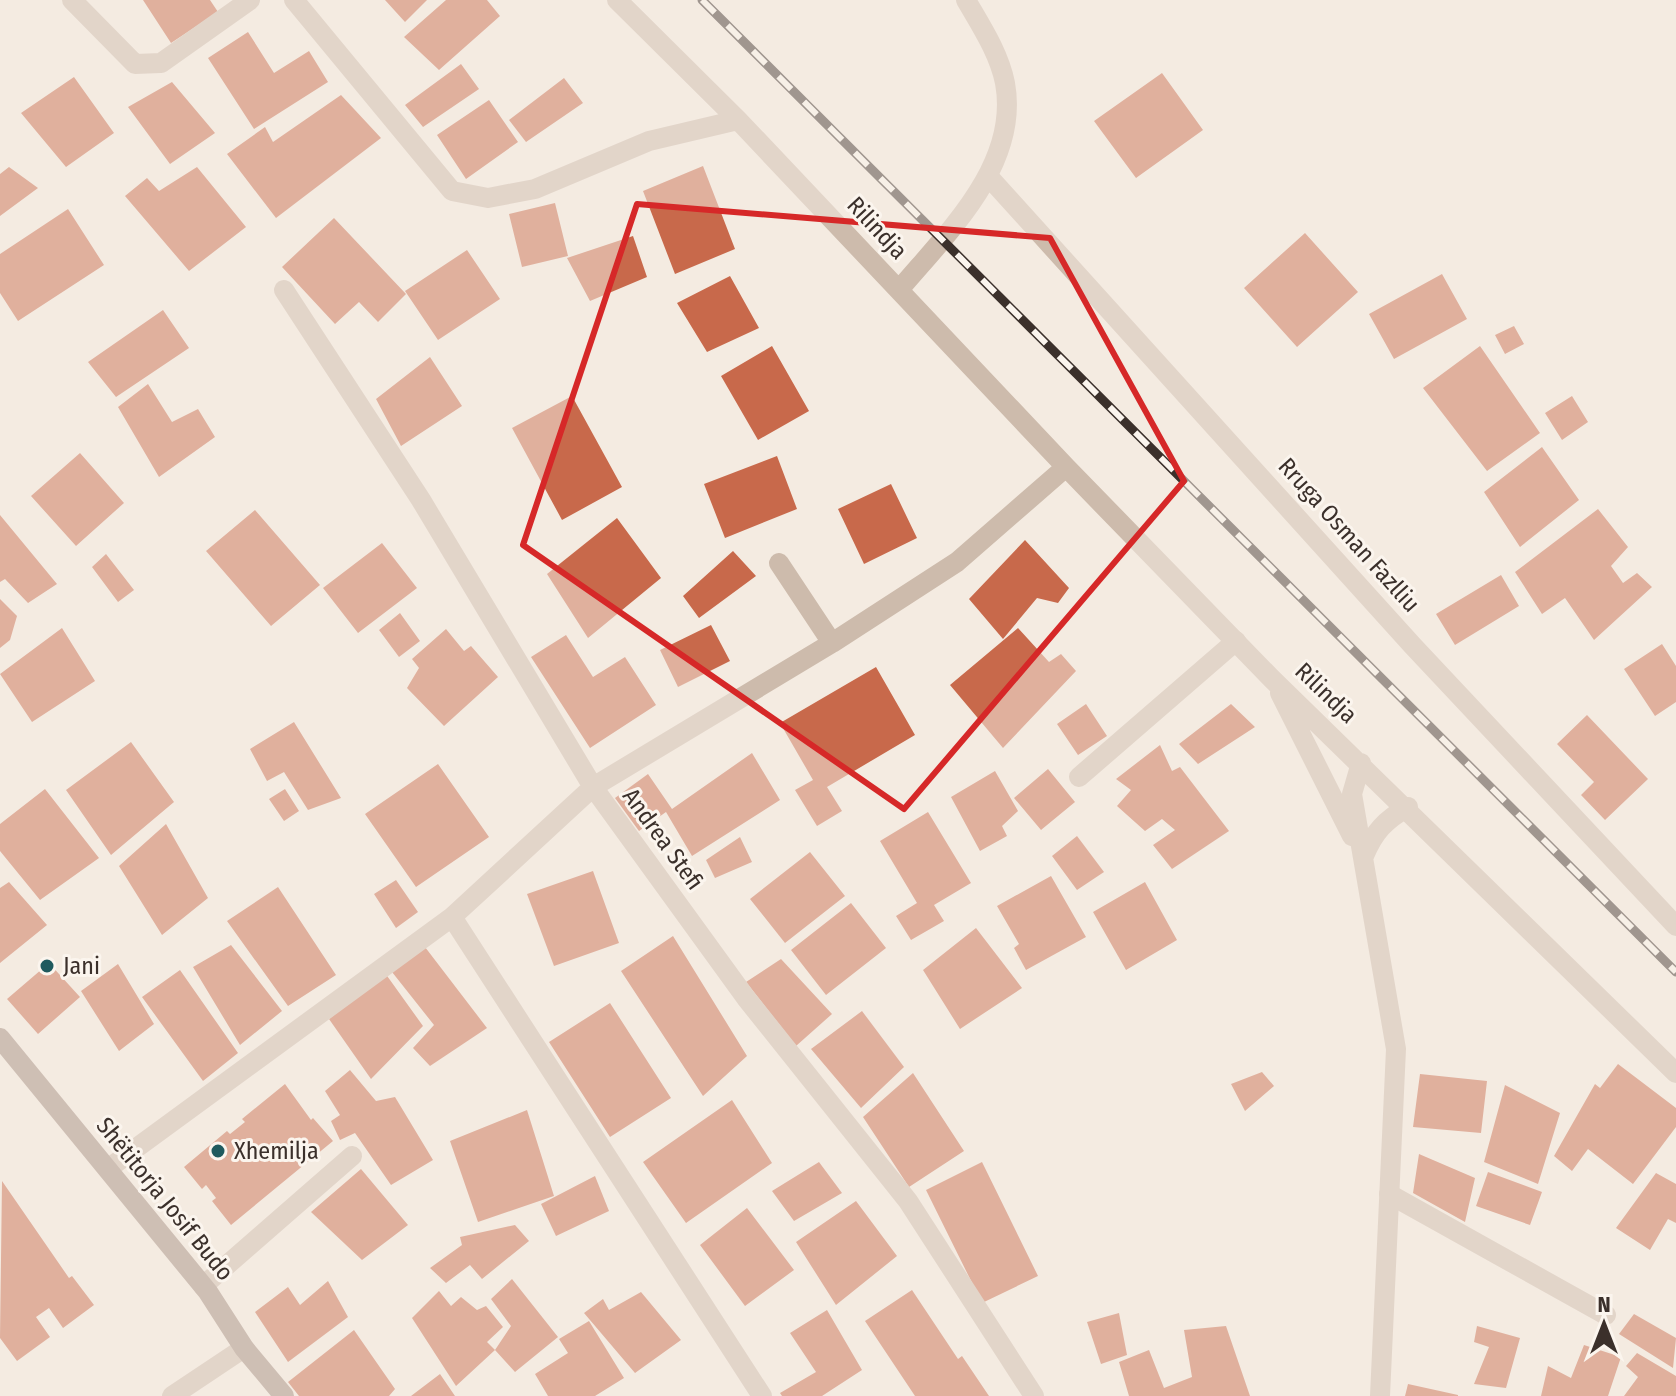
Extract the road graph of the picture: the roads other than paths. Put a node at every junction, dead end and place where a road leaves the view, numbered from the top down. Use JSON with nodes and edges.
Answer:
{"nodes":[{"id":1,"x":72,"y":0,"type":"edge"},
{"id":2,"x":250,"y":0,"type":"edge"},
{"id":3,"x":294,"y":0,"type":"edge"},
{"id":4,"x":617,"y":0,"type":"edge"},
{"id":5,"x":966,"y":0,"type":"edge"},
{"id":6,"x":738,"y":120,"type":"junction"},
{"id":7,"x":988,"y":176,"type":"junction"},
{"id":8,"x":284,"y":290,"type":"dead end"},
{"id":9,"x":899,"y":290,"type":"junction"},
{"id":10,"x":1066,"y":467,"type":"junction"},
{"id":11,"x":779,"y":563,"type":"dead end"},
{"id":12,"x":1236,"y":641,"type":"junction"},
{"id":13,"x":832,"y":643,"type":"junction"},
{"id":14,"x":1272,"y":679,"type":"junction"},
{"id":15,"x":1361,"y":763,"type":"junction"},
{"id":16,"x":1079,"y":777,"type":"dead end"},
{"id":17,"x":593,"y":787,"type":"junction"},
{"id":18,"x":1408,"y":807,"type":"junction"},
{"id":19,"x":1364,"y":856,"type":"junction"},
{"id":20,"x":452,"y":917,"type":"junction"},
{"id":21,"x":1676,"y":926,"type":"edge"},
{"id":22,"x":0,"y":1038,"type":"edge"},
{"id":23,"x":1676,"y":1073,"type":"edge"},
{"id":24,"x":352,"y":1156,"type":"dead end"},
{"id":25,"x":109,"y":1168,"type":"junction"},
{"id":26,"x":1389,"y":1194,"type":"junction"},
{"id":27,"x":203,"y":1286,"type":"junction"},
{"id":28,"x":1606,"y":1315,"type":"dead end"},
{"id":29,"x":244,"y":1348,"type":"junction"},
{"id":30,"x":172,"y":1396,"type":"edge"},
{"id":31,"x":284,"y":1396,"type":"edge"},
{"id":32,"x":762,"y":1396,"type":"edge"},
{"id":33,"x":1034,"y":1396,"type":"edge"},
{"id":34,"x":1380,"y":1396,"type":"edge"}],
"edges":[{"from":1,"to":2,"type":"street"},
{"from":3,"to":6,"type":"street"},
{"from":4,"to":6,"type":"street","name":"Rilindja"},
{"from":5,"to":7,"type":"street"},
{"from":6,"to":9,"type":"street","name":"Rilindja"},
{"from":7,"to":9,"type":"street"},
{"from":7,"to":21,"type":"street","name":"Rruga Osman Fazlliu"},
{"from":8,"to":17,"type":"street","name":"Andrea Stefi"},
{"from":9,"to":10,"type":"street","name":"Rilindja"},
{"from":10,"to":12,"type":"street","name":"Rilindja"},
{"from":10,"to":13,"type":"street"},
{"from":11,"to":13,"type":"street"},
{"from":12,"to":14,"type":"street","name":"Rilindja"},
{"from":12,"to":16,"type":"street"},
{"from":13,"to":17,"type":"street"},
{"from":14,"to":15,"type":"street","name":"Rilindja"},
{"from":14,"to":19,"type":"street"},
{"from":15,"to":18,"type":"street","name":"Rilindja"},
{"from":15,"to":19,"type":"street"},
{"from":17,"to":20,"type":"street"},
{"from":17,"to":33,"type":"street","name":"Andrea Stefi"},
{"from":18,"to":19,"type":"street"},
{"from":18,"to":23,"type":"street","name":"Rilindja"},
{"from":19,"to":26,"type":"street"},
{"from":20,"to":25,"type":"street"},
{"from":20,"to":32,"type":"street"},
{"from":22,"to":25,"type":"main road","name":"Shëtitorja Josif Budo"},
{"from":24,"to":27,"type":"street"},
{"from":25,"to":27,"type":"main road","name":"Shëtitorja Josif Budo"},
{"from":26,"to":28,"type":"street"},
{"from":26,"to":34,"type":"street"},
{"from":27,"to":29,"type":"main road","name":"Shëtitorja Josif Budo"},
{"from":29,"to":30,"type":"street"},
{"from":29,"to":31,"type":"main road","name":"Shëtitorja Josif Budo"}]}
